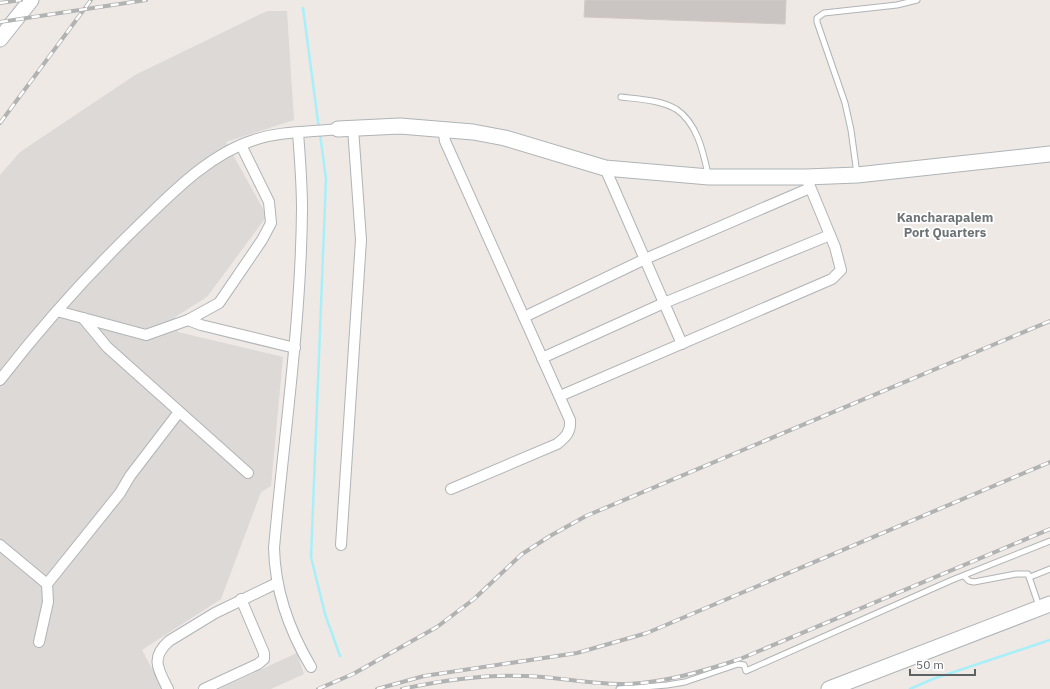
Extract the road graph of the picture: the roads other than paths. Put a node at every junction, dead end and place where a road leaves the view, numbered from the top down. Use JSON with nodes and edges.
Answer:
{"nodes":[{"id":1,"x":30,"y":0,"type":"edge"},
{"id":2,"x":918,"y":0,"type":"edge"},
{"id":3,"x":0,"y":39,"type":"edge"},
{"id":4,"x":621,"y":96,"type":"dead end"},
{"id":5,"x":354,"y":128,"type":"junction"},
{"id":6,"x":444,"y":128,"type":"junction"},
{"id":7,"x":338,"y":129,"type":"joint"},
{"id":8,"x":302,"y":133,"type":"junction"},
{"id":9,"x":241,"y":145,"type":"junction"},
{"id":10,"x":1050,"y":154,"type":"edge"},
{"id":11,"x":605,"y":168,"type":"junction"},
{"id":12,"x":857,"y":174,"type":"junction"},
{"id":13,"x":709,"y":177,"type":"junction"},
{"id":14,"x":808,"y":183,"type":"junction"},
{"id":15,"x":830,"y":235,"type":"junction"},
{"id":16,"x":645,"y":259,"type":"junction"},
{"id":17,"x":664,"y":303,"type":"junction"},
{"id":18,"x":57,"y":311,"type":"junction"},
{"id":19,"x":524,"y":317,"type":"junction"},
{"id":20,"x":83,"y":318,"type":"junction"},
{"id":21,"x":188,"y":320,"type":"junction"},
{"id":22,"x":682,"y":344,"type":"junction"},
{"id":23,"x":295,"y":348,"type":"junction"},
{"id":24,"x":542,"y":358,"type":"junction"},
{"id":25,"x":0,"y":380,"type":"edge"},
{"id":26,"x":560,"y":396,"type":"junction"},
{"id":27,"x":179,"y":412,"type":"junction"},
{"id":28,"x":248,"y":473,"type":"dead end"},
{"id":29,"x":451,"y":489,"type":"dead end"},
{"id":30,"x":1050,"y":541,"type":"edge"},
{"id":31,"x":0,"y":545,"type":"edge"},
{"id":32,"x":341,"y":545,"type":"dead end"},
{"id":33,"x":1050,"y":569,"type":"edge"},
{"id":34,"x":964,"y":576,"type":"junction"},
{"id":35,"x":1030,"y":577,"type":"junction"},
{"id":36,"x":277,"y":583,"type":"junction"},
{"id":37,"x":47,"y":584,"type":"junction"},
{"id":38,"x":241,"y":600,"type":"junction"},
{"id":39,"x":1044,"y":605,"type":"edge"},
{"id":40,"x":39,"y":642,"type":"dead end"},
{"id":41,"x":311,"y":666,"type":"dead end"},
{"id":42,"x":168,"y":689,"type":"edge"},
{"id":43,"x":204,"y":689,"type":"edge"},
{"id":44,"x":619,"y":689,"type":"edge"},
{"id":45,"x":829,"y":689,"type":"edge"}],
"edges":[{"from":1,"to":3,"type":"street"},
{"from":2,"to":12,"type":"lane"},
{"from":4,"to":13,"type":"lane"},
{"from":5,"to":6,"type":"street"},
{"from":5,"to":7,"type":"street"},
{"from":5,"to":32,"type":"street"},
{"from":6,"to":11,"type":"street"},
{"from":6,"to":19,"type":"street"},
{"from":7,"to":8,"type":"street"},
{"from":8,"to":9,"type":"street"},
{"from":8,"to":23,"type":"street"},
{"from":9,"to":18,"type":"street"},
{"from":9,"to":21,"type":"street"},
{"from":10,"to":12,"type":"street"},
{"from":11,"to":13,"type":"street"},
{"from":11,"to":16,"type":"street"},
{"from":12,"to":14,"type":"street"},
{"from":13,"to":14,"type":"street"},
{"from":14,"to":15,"type":"street"},
{"from":14,"to":16,"type":"street"},
{"from":15,"to":17,"type":"street"},
{"from":15,"to":22,"type":"street"},
{"from":16,"to":17,"type":"street"},
{"from":16,"to":19,"type":"street"},
{"from":17,"to":22,"type":"street"},
{"from":17,"to":24,"type":"street"},
{"from":18,"to":20,"type":"street"},
{"from":18,"to":25,"type":"street"},
{"from":19,"to":24,"type":"street"},
{"from":20,"to":21,"type":"street"},
{"from":20,"to":27,"type":"street"},
{"from":21,"to":23,"type":"street"},
{"from":22,"to":26,"type":"street"},
{"from":23,"to":36,"type":"street"},
{"from":24,"to":26,"type":"street"},
{"from":26,"to":29,"type":"street"},
{"from":27,"to":28,"type":"street"},
{"from":27,"to":37,"type":"street"},
{"from":30,"to":34,"type":"lane"},
{"from":31,"to":37,"type":"street"},
{"from":33,"to":35,"type":"lane"},
{"from":34,"to":35,"type":"lane"},
{"from":34,"to":44,"type":"lane"},
{"from":35,"to":39,"type":"lane"},
{"from":36,"to":38,"type":"street"},
{"from":36,"to":41,"type":"street"},
{"from":37,"to":40,"type":"street"},
{"from":38,"to":42,"type":"street"},
{"from":38,"to":43,"type":"street"},
{"from":39,"to":45,"type":"street"}]}
